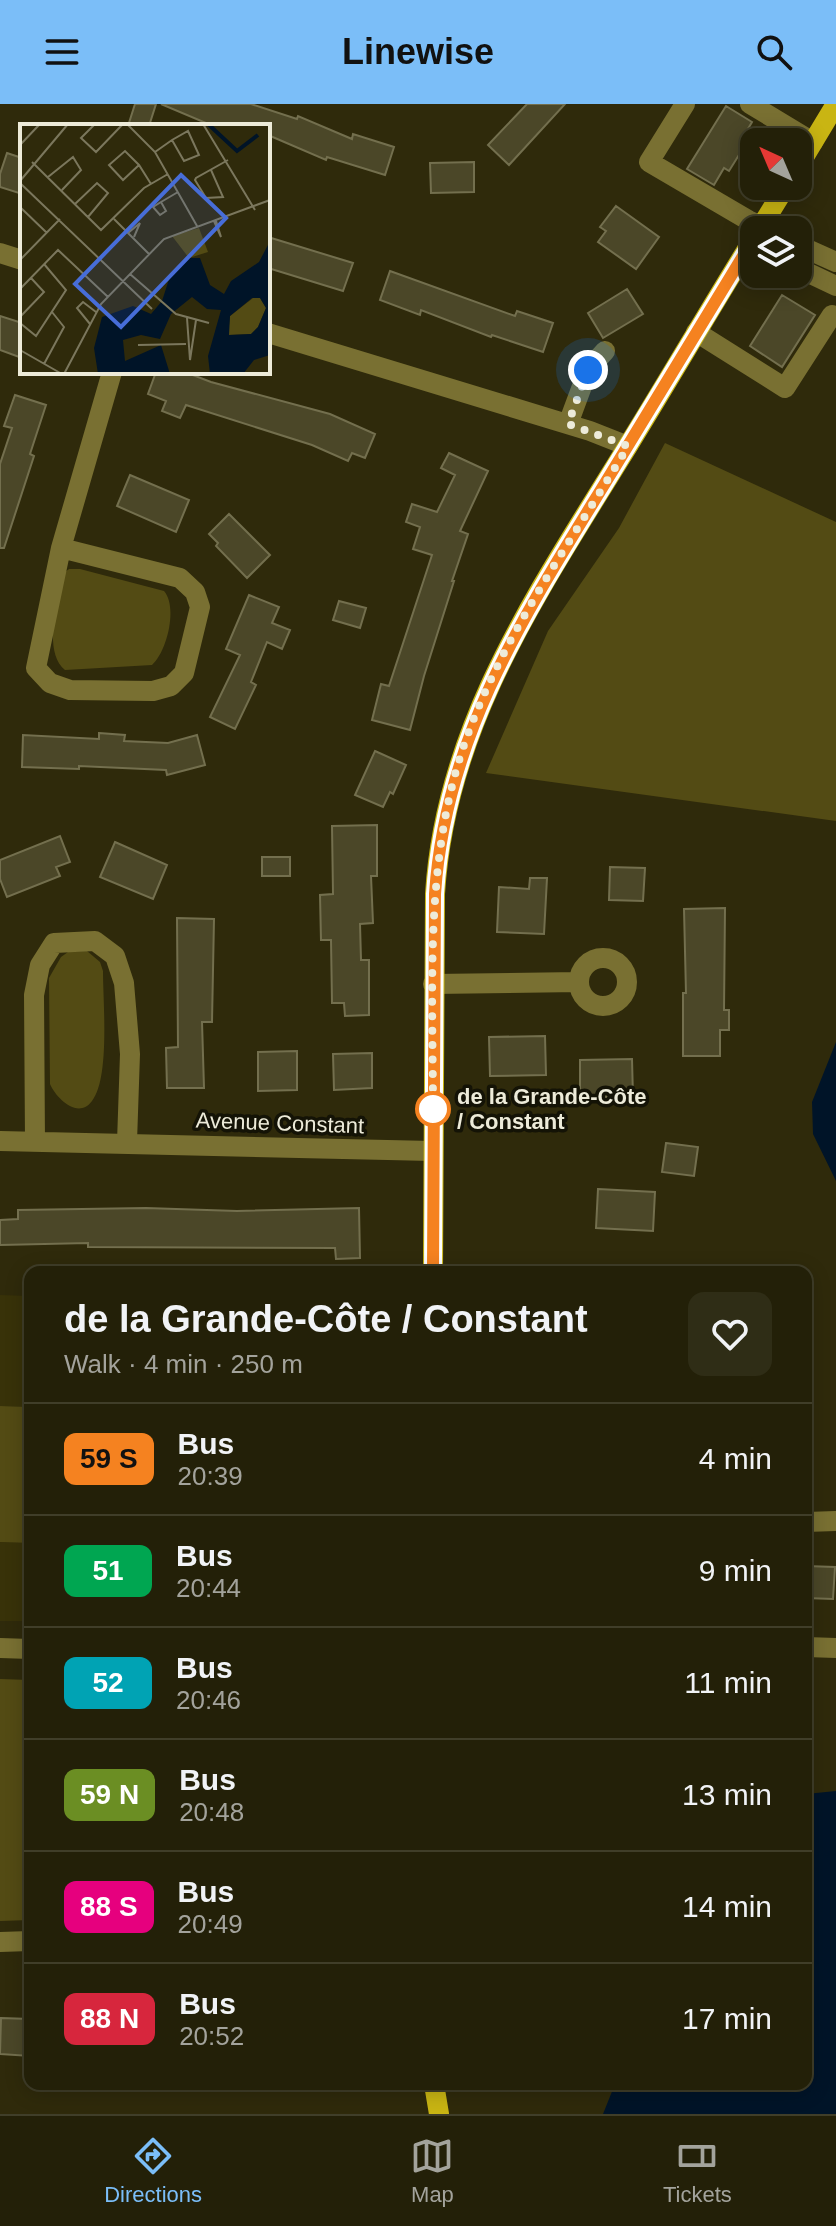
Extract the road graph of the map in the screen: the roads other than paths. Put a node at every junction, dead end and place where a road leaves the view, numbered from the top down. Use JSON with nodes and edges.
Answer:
{"nodes":[{"id":1,"x":685,"y":104,"type":"edge"},
{"id":2,"x":750,"y":104,"type":"edge"},
{"id":3,"x":836,"y":104,"type":"edge"},
{"id":4,"x":830,"y":127,"type":"edge"},
{"id":5,"x":813,"y":142,"type":"joint"},
{"id":6,"x":740,"y":224,"type":"edge"},
{"id":7,"x":812,"y":251,"type":"edge"},
{"id":8,"x":0,"y":253,"type":"edge"},
{"id":9,"x":20,"y":259,"type":"edge"},
{"id":10,"x":836,"y":262,"type":"edge"},
{"id":11,"x":740,"y":264,"type":"edge"},
{"id":12,"x":812,"y":275,"type":"edge"},
{"id":13,"x":836,"y":286,"type":"edge"},
{"id":14,"x":832,"y":315,"type":"dead end"},
{"id":15,"x":696,"y":332,"type":"junction"},
{"id":16,"x":270,"y":334,"type":"edge"},
{"id":17,"x":605,"y":351,"type":"dead end"},
{"id":18,"x":111,"y":374,"type":"edge"},
{"id":19,"x":568,"y":424,"type":"junction"},
{"id":20,"x":628,"y":446,"type":"junction"},
{"id":21,"x":61,"y":548,"type":"junction"},
{"id":22,"x":579,"y":982,"type":"dead end"},
{"id":23,"x":433,"y":984,"type":"junction"},
{"id":24,"x":0,"y":1141,"type":"edge"},
{"id":25,"x":35,"y":1141,"type":"junction"},
{"id":26,"x":127,"y":1142,"type":"junction"},
{"id":27,"x":432,"y":1151,"type":"junction"},
{"id":28,"x":433,"y":1266,"type":"edge"},
{"id":29,"x":836,"y":1521,"type":"edge"},
{"id":30,"x":812,"y":1522,"type":"edge"},
{"id":31,"x":812,"y":1647,"type":"edge"},
{"id":32,"x":0,"y":1648,"type":"edge"},
{"id":33,"x":836,"y":1648,"type":"edge"},
{"id":34,"x":24,"y":1649,"type":"edge"},
{"id":35,"x":24,"y":1941,"type":"edge"},
{"id":36,"x":0,"y":1942,"type":"edge"},
{"id":37,"x":435,"y":2090,"type":"edge"},
{"id":38,"x":439,"y":2114,"type":"edge"}],
"edges":[{"from":1,"to":6,"type":"street"},
{"from":2,"to":5,"type":"street"},
{"from":3,"to":4,"type":"main road"},
{"from":4,"to":5,"type":"main road"},
{"from":7,"to":10,"type":"street"},
{"from":8,"to":9,"type":"street"},
{"from":11,"to":15,"type":"main road"},
{"from":12,"to":13,"type":"street"},
{"from":14,"to":15,"type":"street"},
{"from":15,"to":20,"type":"main road"},
{"from":16,"to":19,"type":"street"},
{"from":17,"to":19,"type":"street"},
{"from":18,"to":21,"type":"street"},
{"from":19,"to":20,"type":"street"},
{"from":20,"to":23,"type":"main road"},
{"from":21,"to":21,"type":"street"},
{"from":22,"to":23,"type":"street"},
{"from":23,"to":27,"type":"main road"},
{"from":24,"to":25,"type":"street","name":"Avenue Constant"},
{"from":25,"to":26,"type":"street","name":"Avenue Constant"},
{"from":25,"to":26,"type":"street"},
{"from":26,"to":27,"type":"street","name":"Avenue Constant"},
{"from":27,"to":28,"type":"main road"},
{"from":29,"to":30,"type":"street"},
{"from":31,"to":33,"type":"street"},
{"from":32,"to":34,"type":"street"},
{"from":35,"to":36,"type":"street"},
{"from":37,"to":38,"type":"main road"}]}
